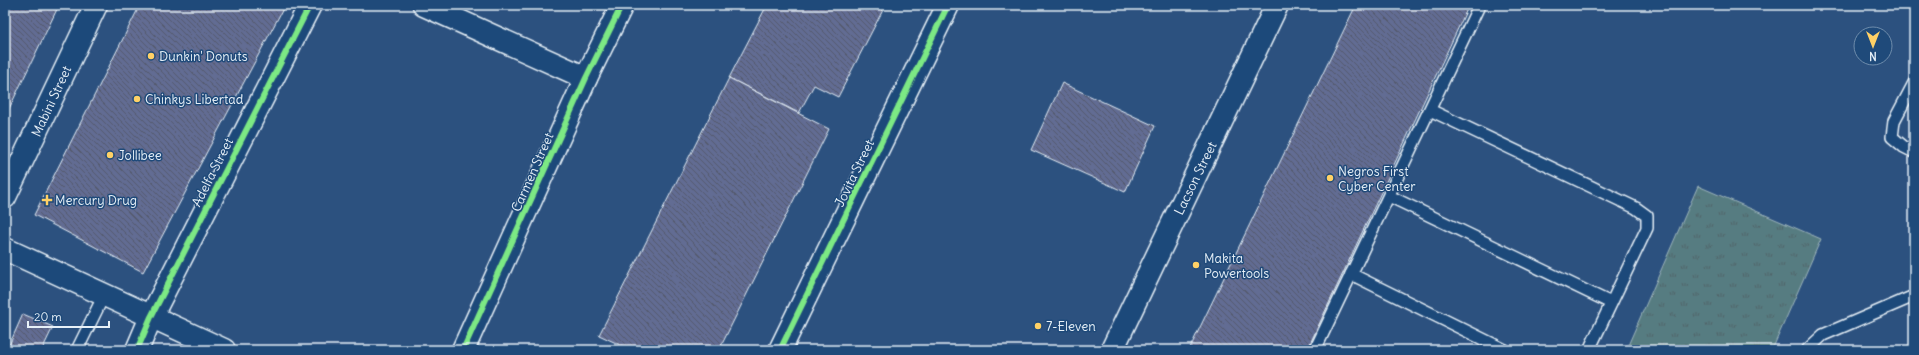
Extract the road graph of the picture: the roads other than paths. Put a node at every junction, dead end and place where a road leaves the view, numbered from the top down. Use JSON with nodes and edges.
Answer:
{"nodes":[{"id":1,"x":96,"y":5,"type":"edge"},
{"id":2,"x":310,"y":5,"type":"edge"},
{"id":3,"x":424,"y":5,"type":"edge"},
{"id":4,"x":622,"y":5,"type":"edge"},
{"id":5,"x":948,"y":5,"type":"edge"},
{"id":6,"x":1277,"y":5,"type":"edge"},
{"id":7,"x":1478,"y":8,"type":"dead end"},
{"id":8,"x":586,"y":78,"type":"junction"},
{"id":9,"x":1914,"y":83,"type":"edge"},
{"id":10,"x":1430,"y":110,"type":"junction"},
{"id":11,"x":1914,"y":152,"type":"edge"},
{"id":12,"x":1389,"y":196,"type":"junction"},
{"id":13,"x":5,"y":197,"type":"edge"},
{"id":14,"x":5,"y":249,"type":"edge"},
{"id":15,"x":1351,"y":274,"type":"junction"},
{"id":16,"x":104,"y":295,"type":"junction"},
{"id":17,"x":1914,"y":296,"type":"edge"},
{"id":18,"x":1611,"y":303,"type":"junction"},
{"id":19,"x":151,"y":317,"type":"junction"},
{"id":20,"x":77,"y":350,"type":"edge"},
{"id":21,"x":137,"y":350,"type":"edge"},
{"id":22,"x":224,"y":350,"type":"edge"},
{"id":23,"x":463,"y":350,"type":"edge"},
{"id":24,"x":780,"y":350,"type":"edge"},
{"id":25,"x":1112,"y":350,"type":"edge"},
{"id":26,"x":1315,"y":350,"type":"edge"},
{"id":27,"x":1505,"y":350,"type":"edge"},
{"id":28,"x":1589,"y":350,"type":"edge"},
{"id":29,"x":1807,"y":350,"type":"edge"}],
"edges":[{"from":1,"to":13,"type":"street","name":"Mabini Street"},
{"from":2,"to":19,"type":"street","name":"Adelfa Street"},
{"from":3,"to":8,"type":"street"},
{"from":4,"to":8,"type":"street","name":"Carmen Street"},
{"from":5,"to":24,"type":"street","name":"Jovita Street"},
{"from":6,"to":25,"type":"street","name":"Lacson Street"},
{"from":7,"to":10,"type":"lane"},
{"from":8,"to":23,"type":"street","name":"Carmen Street"},
{"from":9,"to":11,"type":"lane"},
{"from":10,"to":12,"type":"lane"},
{"from":10,"to":18,"type":"lane"},
{"from":12,"to":15,"type":"lane"},
{"from":12,"to":18,"type":"lane"},
{"from":14,"to":16,"type":"street"},
{"from":15,"to":26,"type":"lane"},
{"from":15,"to":27,"type":"lane"},
{"from":16,"to":19,"type":"street"},
{"from":16,"to":20,"type":"lane"},
{"from":17,"to":29,"type":"lane"},
{"from":18,"to":28,"type":"lane"},
{"from":19,"to":21,"type":"street","name":"Adelfa Street"},
{"from":19,"to":22,"type":"street"}]}
